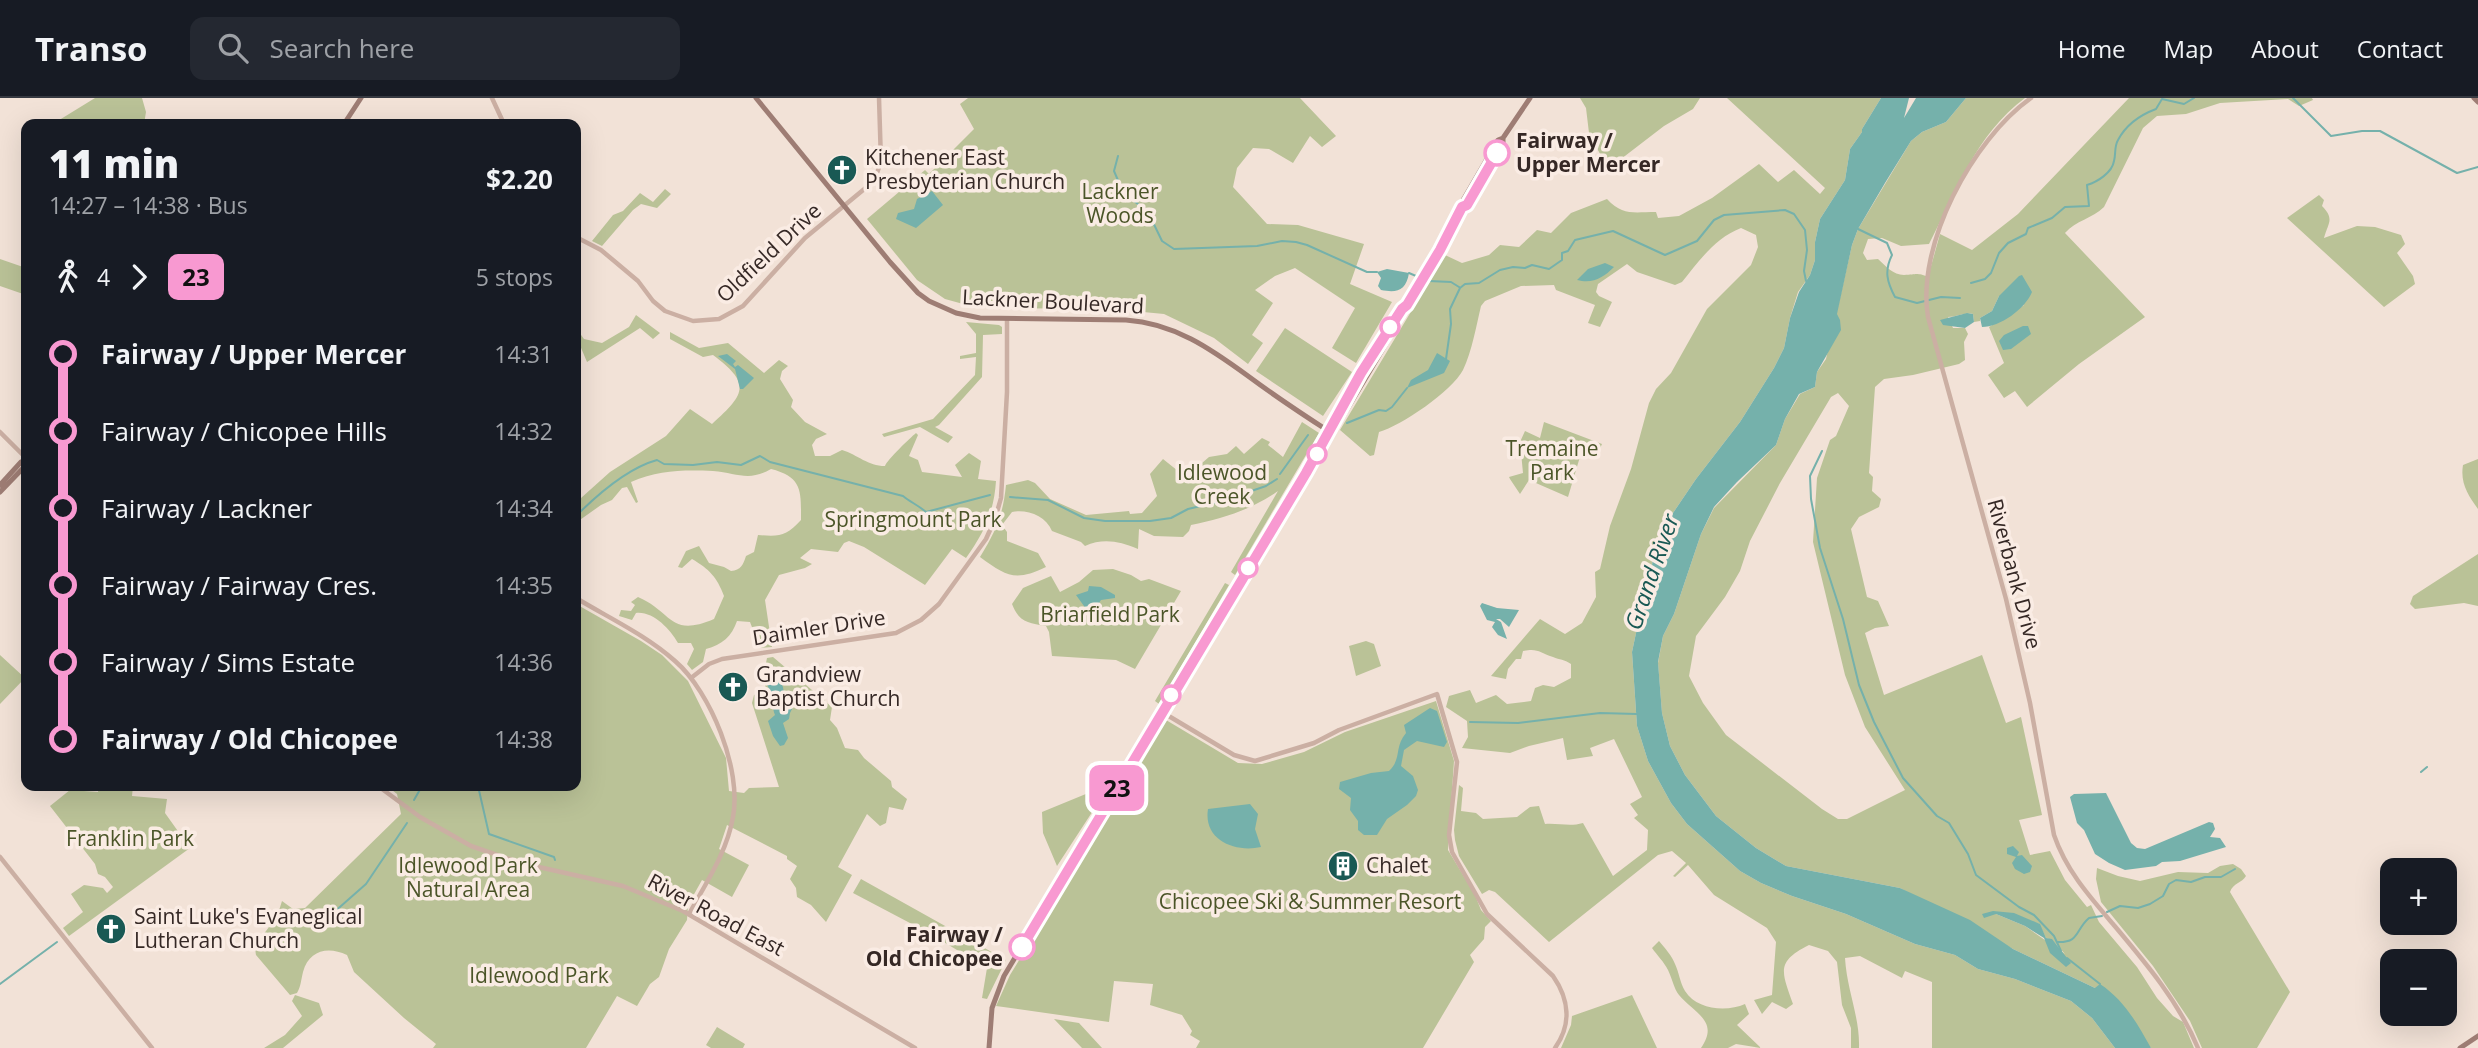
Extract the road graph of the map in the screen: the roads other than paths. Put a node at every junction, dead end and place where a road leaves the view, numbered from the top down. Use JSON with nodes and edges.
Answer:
{"nodes":[{"id":1,"x":361,"y":98,"type":"edge"},
{"id":2,"x":492,"y":98,"type":"edge"},
{"id":3,"x":756,"y":98,"type":"edge"},
{"id":4,"x":879,"y":98,"type":"edge"},
{"id":5,"x":1530,"y":98,"type":"edge"},
{"id":6,"x":2031,"y":98,"type":"edge"},
{"id":7,"x":2474,"y":98,"type":"edge"},
{"id":8,"x":2478,"y":102,"type":"edge"},
{"id":9,"x":347,"y":119,"type":"edge"},
{"id":10,"x":502,"y":119,"type":"edge"},
{"id":11,"x":845,"y":206,"type":"junction"},
{"id":12,"x":581,"y":240,"type":"edge"},
{"id":13,"x":1407,"y":305,"type":"junction"},
{"id":14,"x":1007,"y":319,"type":"junction"},
{"id":15,"x":1337,"y":415,"type":"junction"},
{"id":16,"x":1315,"y":422,"type":"junction"},
{"id":17,"x":0,"y":432,"type":"edge"},
{"id":18,"x":1330,"y":432,"type":"junction"},
{"id":19,"x":21,"y":455,"type":"edge"},
{"id":20,"x":21,"y":462,"type":"edge"},
{"id":21,"x":21,"y":470,"type":"edge"},
{"id":22,"x":0,"y":485,"type":"edge"},
{"id":23,"x":0,"y":492,"type":"edge"},
{"id":24,"x":581,"y":601,"type":"edge"},
{"id":25,"x":691,"y":678,"type":"junction"},
{"id":26,"x":1161,"y":712,"type":"junction"},
{"id":27,"x":385,"y":791,"type":"edge"},
{"id":28,"x":0,"y":857,"type":"edge"},
{"id":29,"x":689,"y":914,"type":"junction"},
{"id":30,"x":2478,"y":1036,"type":"edge"},
{"id":31,"x":152,"y":1048,"type":"edge"},
{"id":32,"x":915,"y":1048,"type":"edge"},
{"id":33,"x":989,"y":1048,"type":"edge"},
{"id":34,"x":1555,"y":1048,"type":"edge"},
{"id":35,"x":2198,"y":1048,"type":"edge"},
{"id":36,"x":2460,"y":1048,"type":"edge"}],
"edges":[{"from":1,"to":9,"type":"main road"},
{"from":2,"to":10,"type":"street"},
{"from":3,"to":11,"type":"main road","name":"Lackner Boulevard"},
{"from":4,"to":11,"type":"street","name":"Oldfield Drive"},
{"from":5,"to":13,"type":"main road"},
{"from":6,"to":35,"type":"street","name":"Riverbank Drive"},
{"from":7,"to":8,"type":"main road"},
{"from":11,"to":12,"type":"street","name":"Oldfield Drive"},
{"from":11,"to":14,"type":"main road","name":"Lackner Boulevard"},
{"from":13,"to":15,"type":"main road"},
{"from":13,"to":18,"type":"main road"},
{"from":14,"to":16,"type":"main road","name":"Lackner Boulevard"},
{"from":14,"to":25,"type":"street","name":"Daimler Drive"},
{"from":15,"to":16,"type":"main road"},
{"from":15,"to":18,"type":"main road"},
{"from":16,"to":18,"type":"main road","name":"Lackner Boulevard"},
{"from":17,"to":19,"type":"street"},
{"from":18,"to":26,"type":"main road"},
{"from":20,"to":22,"type":"main road"},
{"from":21,"to":23,"type":"main road"},
{"from":24,"to":25,"type":"street"},
{"from":25,"to":29,"type":"street"},
{"from":26,"to":33,"type":"main road"},
{"from":26,"to":34,"type":"street"},
{"from":27,"to":29,"type":"street","name":"River Road East"},
{"from":28,"to":31,"type":"street"},
{"from":29,"to":32,"type":"street","name":"River Road East"},
{"from":30,"to":36,"type":"main road"}]}
